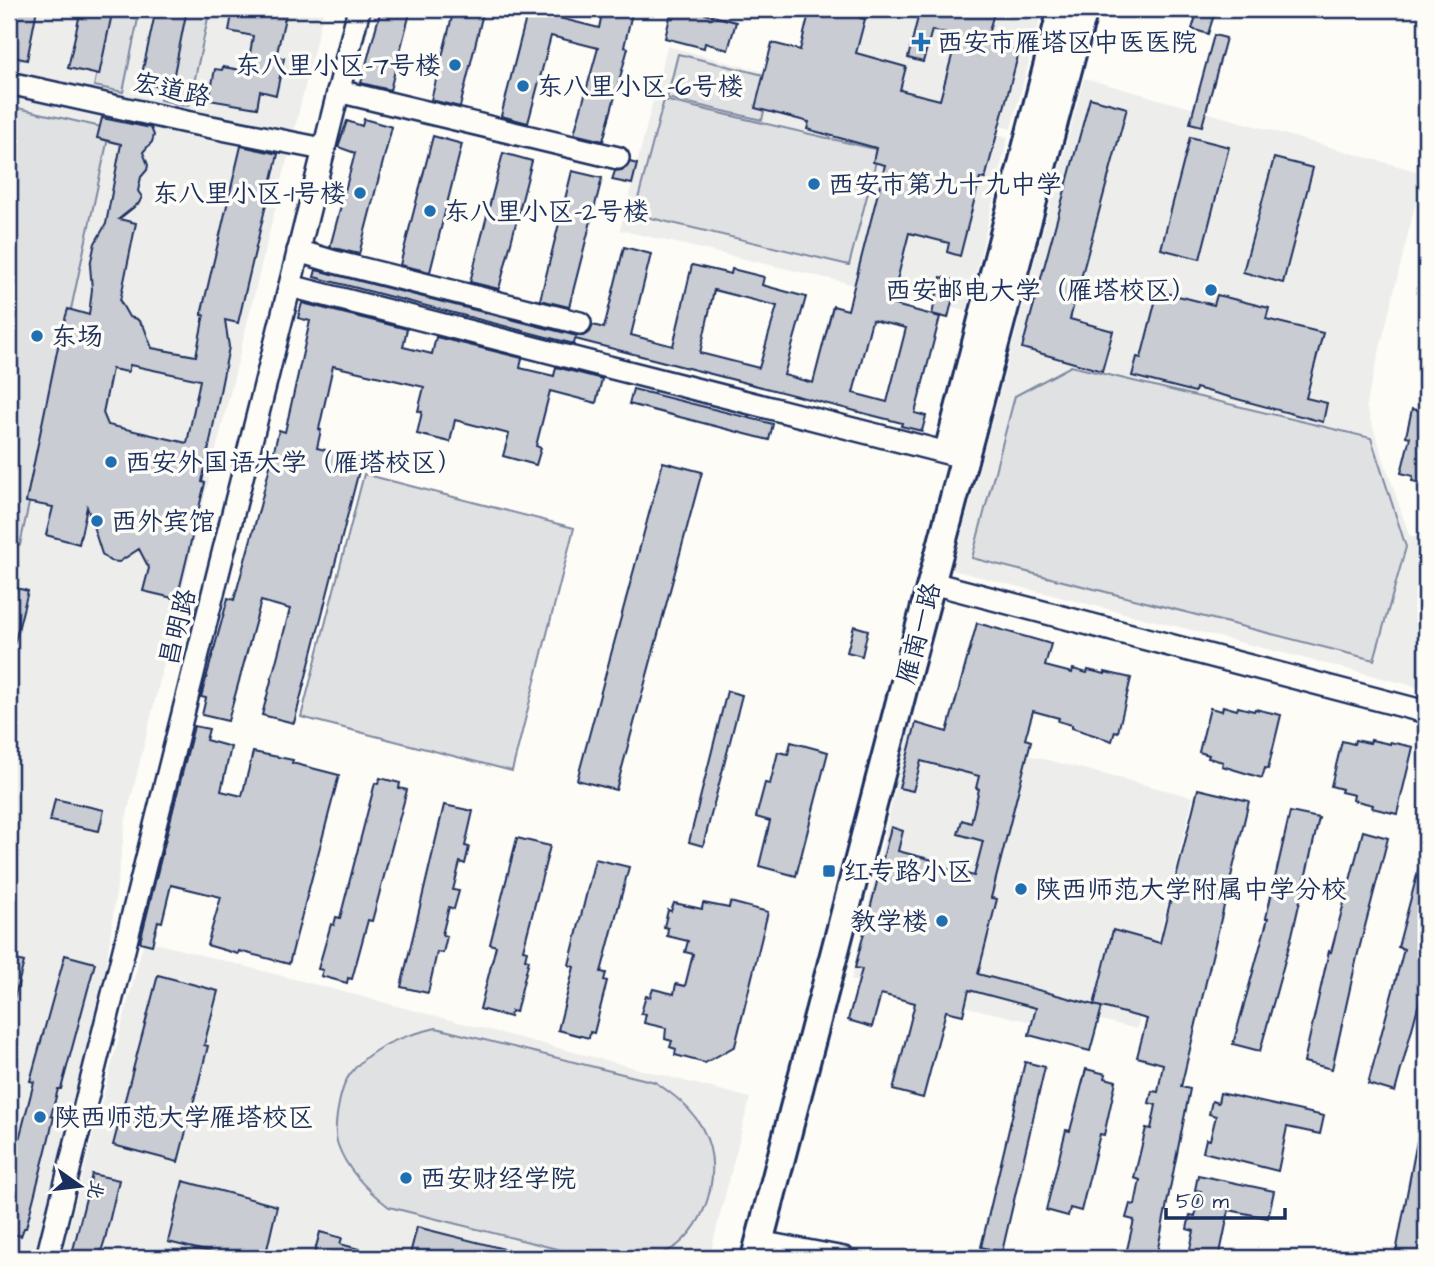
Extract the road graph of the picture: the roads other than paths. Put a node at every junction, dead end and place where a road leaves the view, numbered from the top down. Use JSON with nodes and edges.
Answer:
{"nodes":[{"id":1,"x":359,"y":9,"type":"edge"},
{"id":2,"x":1062,"y":9,"type":"edge"},
{"id":3,"x":1084,"y":9,"type":"edge"},
{"id":4,"x":9,"y":83,"type":"edge"},
{"id":5,"x":338,"y":91,"type":"junction"},
{"id":6,"x":323,"y":149,"type":"junction"},
{"id":7,"x":618,"y":158,"type":"dead end"},
{"id":8,"x":298,"y":251,"type":"junction"},
{"id":9,"x":290,"y":286,"type":"junction"},
{"id":10,"x":580,"y":323,"type":"dead end"},
{"id":11,"x":956,"y":455,"type":"junction"},
{"id":12,"x":932,"y":583,"type":"junction"},
{"id":13,"x":1426,"y":712,"type":"edge"},
{"id":14,"x":757,"y":1250,"type":"edge"},
{"id":15,"x":47,"y":1258,"type":"edge"},
{"id":16,"x":738,"y":1258,"type":"edge"},
{"id":17,"x":844,"y":1258,"type":"edge"}],
"edges":[{"from":1,"to":5,"type":"street","name":"昌明路"},
{"from":2,"to":11,"type":"main road","name":"雁南一路"},
{"from":3,"to":11,"type":"main road","name":"雁南一路"},
{"from":4,"to":6,"type":"street","name":"宏道路"},
{"from":5,"to":6,"type":"street","name":"昌明路"},
{"from":5,"to":7,"type":"street"},
{"from":6,"to":8,"type":"street","name":"昌明路"},
{"from":8,"to":9,"type":"street","name":"昌明路"},
{"from":8,"to":10,"type":"street"},
{"from":9,"to":11,"type":"street"},
{"from":9,"to":15,"type":"street","name":"昌明路"},
{"from":11,"to":12,"type":"main road","name":"雁南一路"},
{"from":11,"to":16,"type":"main road","name":"雁南一路"},
{"from":12,"to":13,"type":"street"},
{"from":12,"to":14,"type":"main road","name":"雁南一路"},
{"from":14,"to":17,"type":"street"}]}
